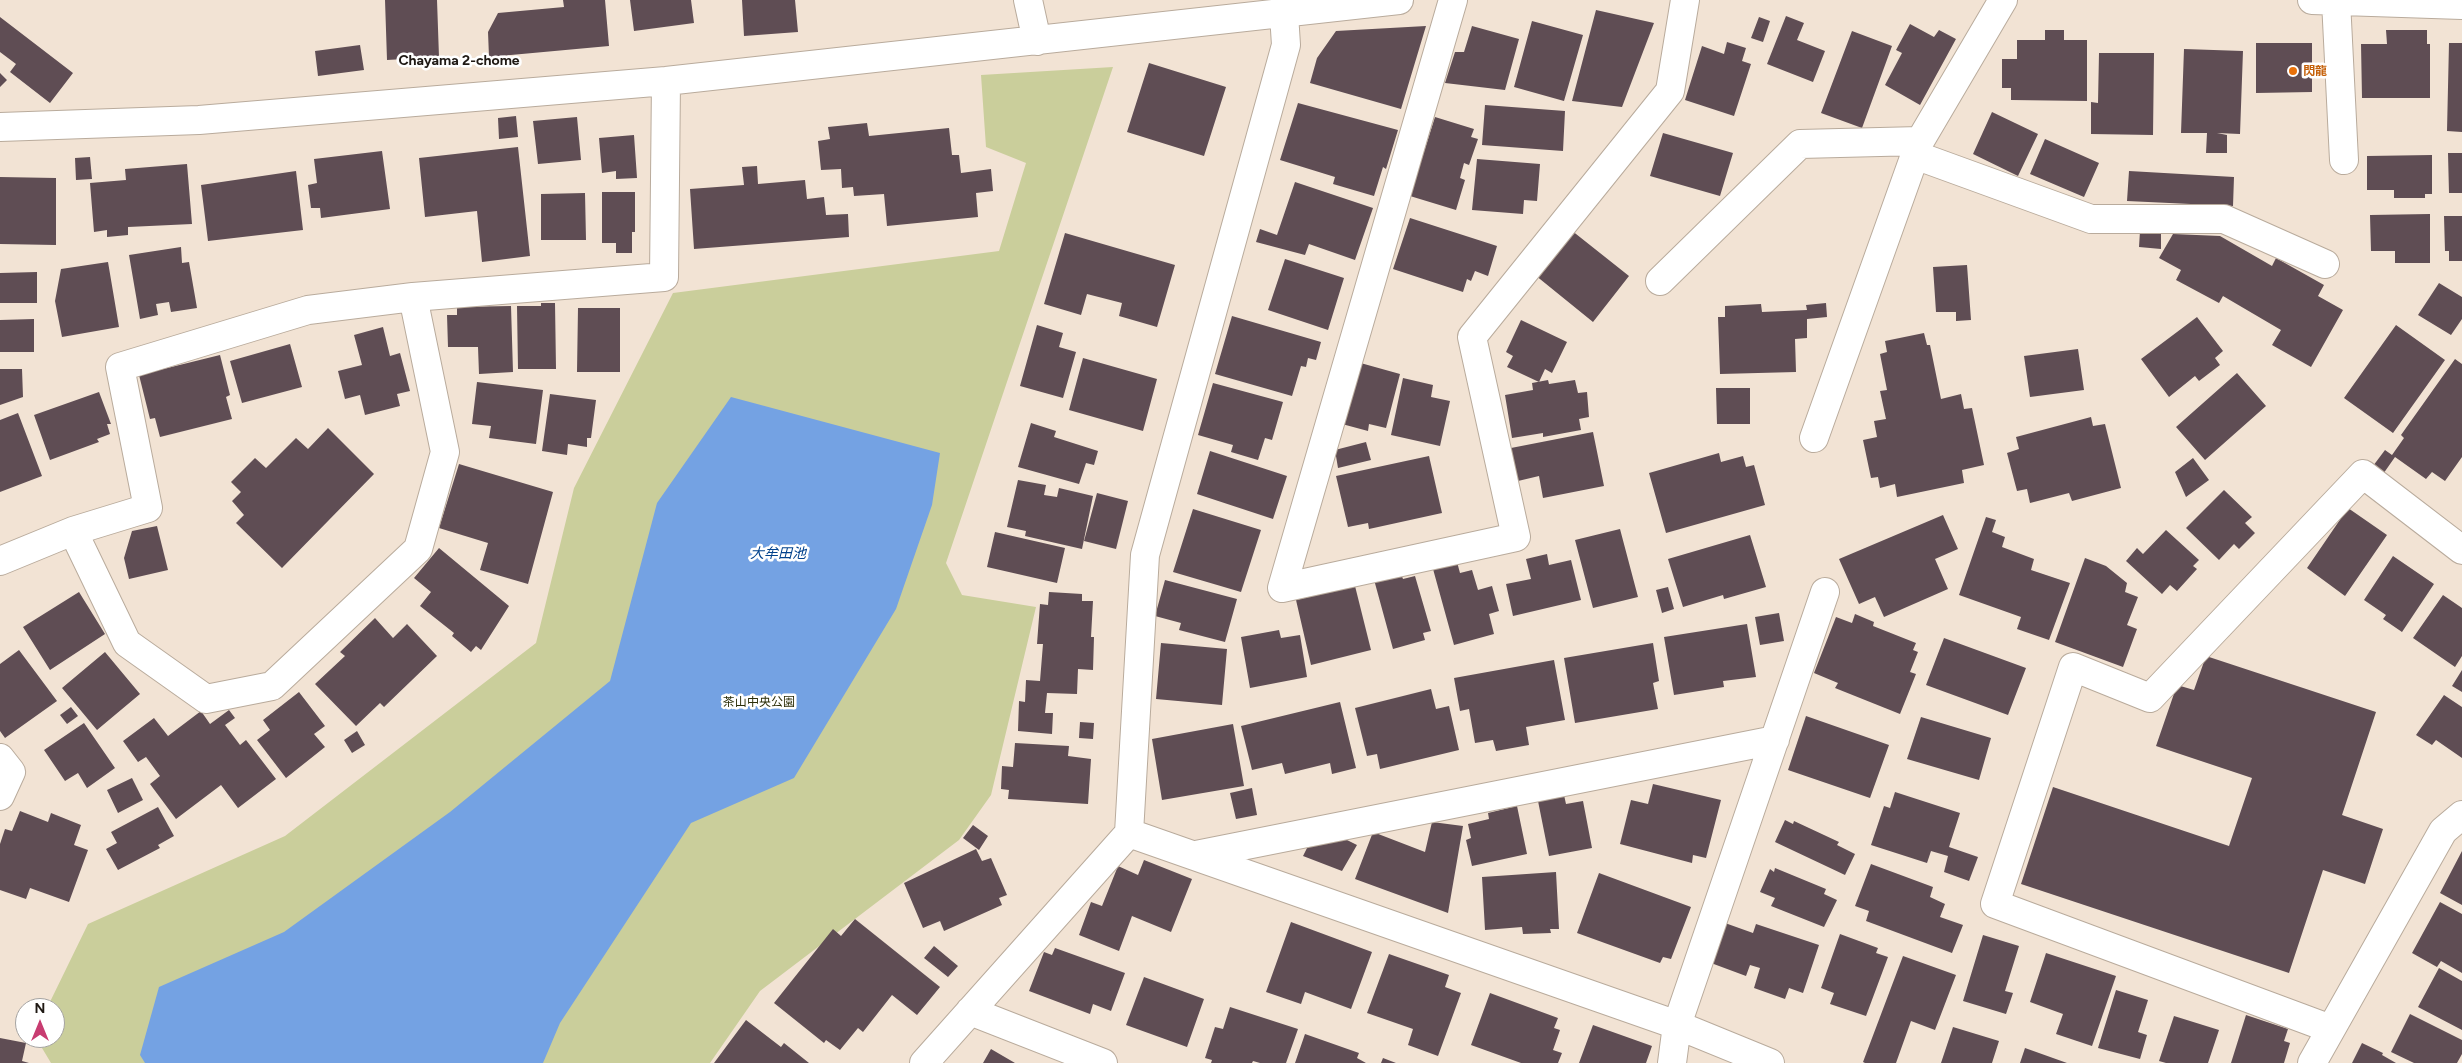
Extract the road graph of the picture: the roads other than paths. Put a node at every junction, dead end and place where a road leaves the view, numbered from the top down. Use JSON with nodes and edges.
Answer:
{"nodes":[{"id":1,"x":1028,"y":0,"type":"edge"},
{"id":2,"x":1400,"y":0,"type":"edge"},
{"id":3,"x":1453,"y":0,"type":"edge"},
{"id":4,"x":1685,"y":0,"type":"edge"},
{"id":5,"x":2003,"y":0,"type":"edge"},
{"id":6,"x":2312,"y":0,"type":"edge"},
{"id":7,"x":2336,"y":0,"type":"edge"},
{"id":8,"x":2462,"y":5,"type":"edge"},
{"id":9,"x":1267,"y":10,"type":"edge"},
{"id":10,"x":1037,"y":41,"type":"junction"},
{"id":11,"x":666,"y":81,"type":"junction"},
{"id":12,"x":0,"y":127,"type":"edge"},
{"id":13,"x":1918,"y":148,"type":"junction"},
{"id":14,"x":2344,"y":160,"type":"dead end"},
{"id":15,"x":2324,"y":264,"type":"dead end"},
{"id":16,"x":1660,"y":281,"type":"dead end"},
{"id":17,"x":413,"y":297,"type":"junction"},
{"id":18,"x":1814,"y":438,"type":"dead end"},
{"id":19,"x":74,"y":531,"type":"junction"},
{"id":20,"x":2462,"y":550,"type":"edge"},
{"id":21,"x":0,"y":561,"type":"edge"},
{"id":22,"x":1826,"y":592,"type":"dead end"},
{"id":23,"x":1775,"y":740,"type":"junction"},
{"id":24,"x":0,"y":758,"type":"edge"},
{"id":25,"x":0,"y":796,"type":"edge"},
{"id":26,"x":2462,"y":815,"type":"edge"},
{"id":27,"x":1129,"y":833,"type":"junction"},
{"id":28,"x":1195,"y":856,"type":"junction"},
{"id":29,"x":970,"y":1011,"type":"junction"},
{"id":30,"x":1676,"y":1025,"type":"junction"},
{"id":31,"x":2331,"y":1030,"type":"junction"},
{"id":32,"x":924,"y":1063,"type":"edge"},
{"id":33,"x":1103,"y":1063,"type":"edge"},
{"id":34,"x":1672,"y":1063,"type":"edge"},
{"id":35,"x":1770,"y":1063,"type":"edge"},
{"id":36,"x":2312,"y":1063,"type":"edge"}],
"edges":[{"from":1,"to":10,"type":"street"},
{"from":2,"to":9,"type":"street"},
{"from":3,"to":4,"type":"street"},
{"from":5,"to":13,"type":"street"},
{"from":6,"to":7,"type":"street"},
{"from":7,"to":8,"type":"street"},
{"from":7,"to":14,"type":"street"},
{"from":9,"to":10,"type":"street"},
{"from":9,"to":27,"type":"street"},
{"from":10,"to":11,"type":"street"},
{"from":11,"to":12,"type":"street"},
{"from":11,"to":17,"type":"street"},
{"from":13,"to":15,"type":"street"},
{"from":13,"to":16,"type":"street"},
{"from":13,"to":18,"type":"street"},
{"from":17,"to":19,"type":"street"},
{"from":17,"to":19,"type":"street"},
{"from":19,"to":21,"type":"street"},
{"from":20,"to":31,"type":"street"},
{"from":22,"to":23,"type":"street"},
{"from":23,"to":28,"type":"street"},
{"from":23,"to":30,"type":"street"},
{"from":24,"to":25,"type":"street"},
{"from":26,"to":31,"type":"street"},
{"from":27,"to":28,"type":"street"},
{"from":27,"to":29,"type":"street"},
{"from":28,"to":30,"type":"street"},
{"from":29,"to":32,"type":"street"},
{"from":29,"to":33,"type":"street"},
{"from":30,"to":34,"type":"street"},
{"from":30,"to":35,"type":"street"},
{"from":31,"to":36,"type":"street"}]}
